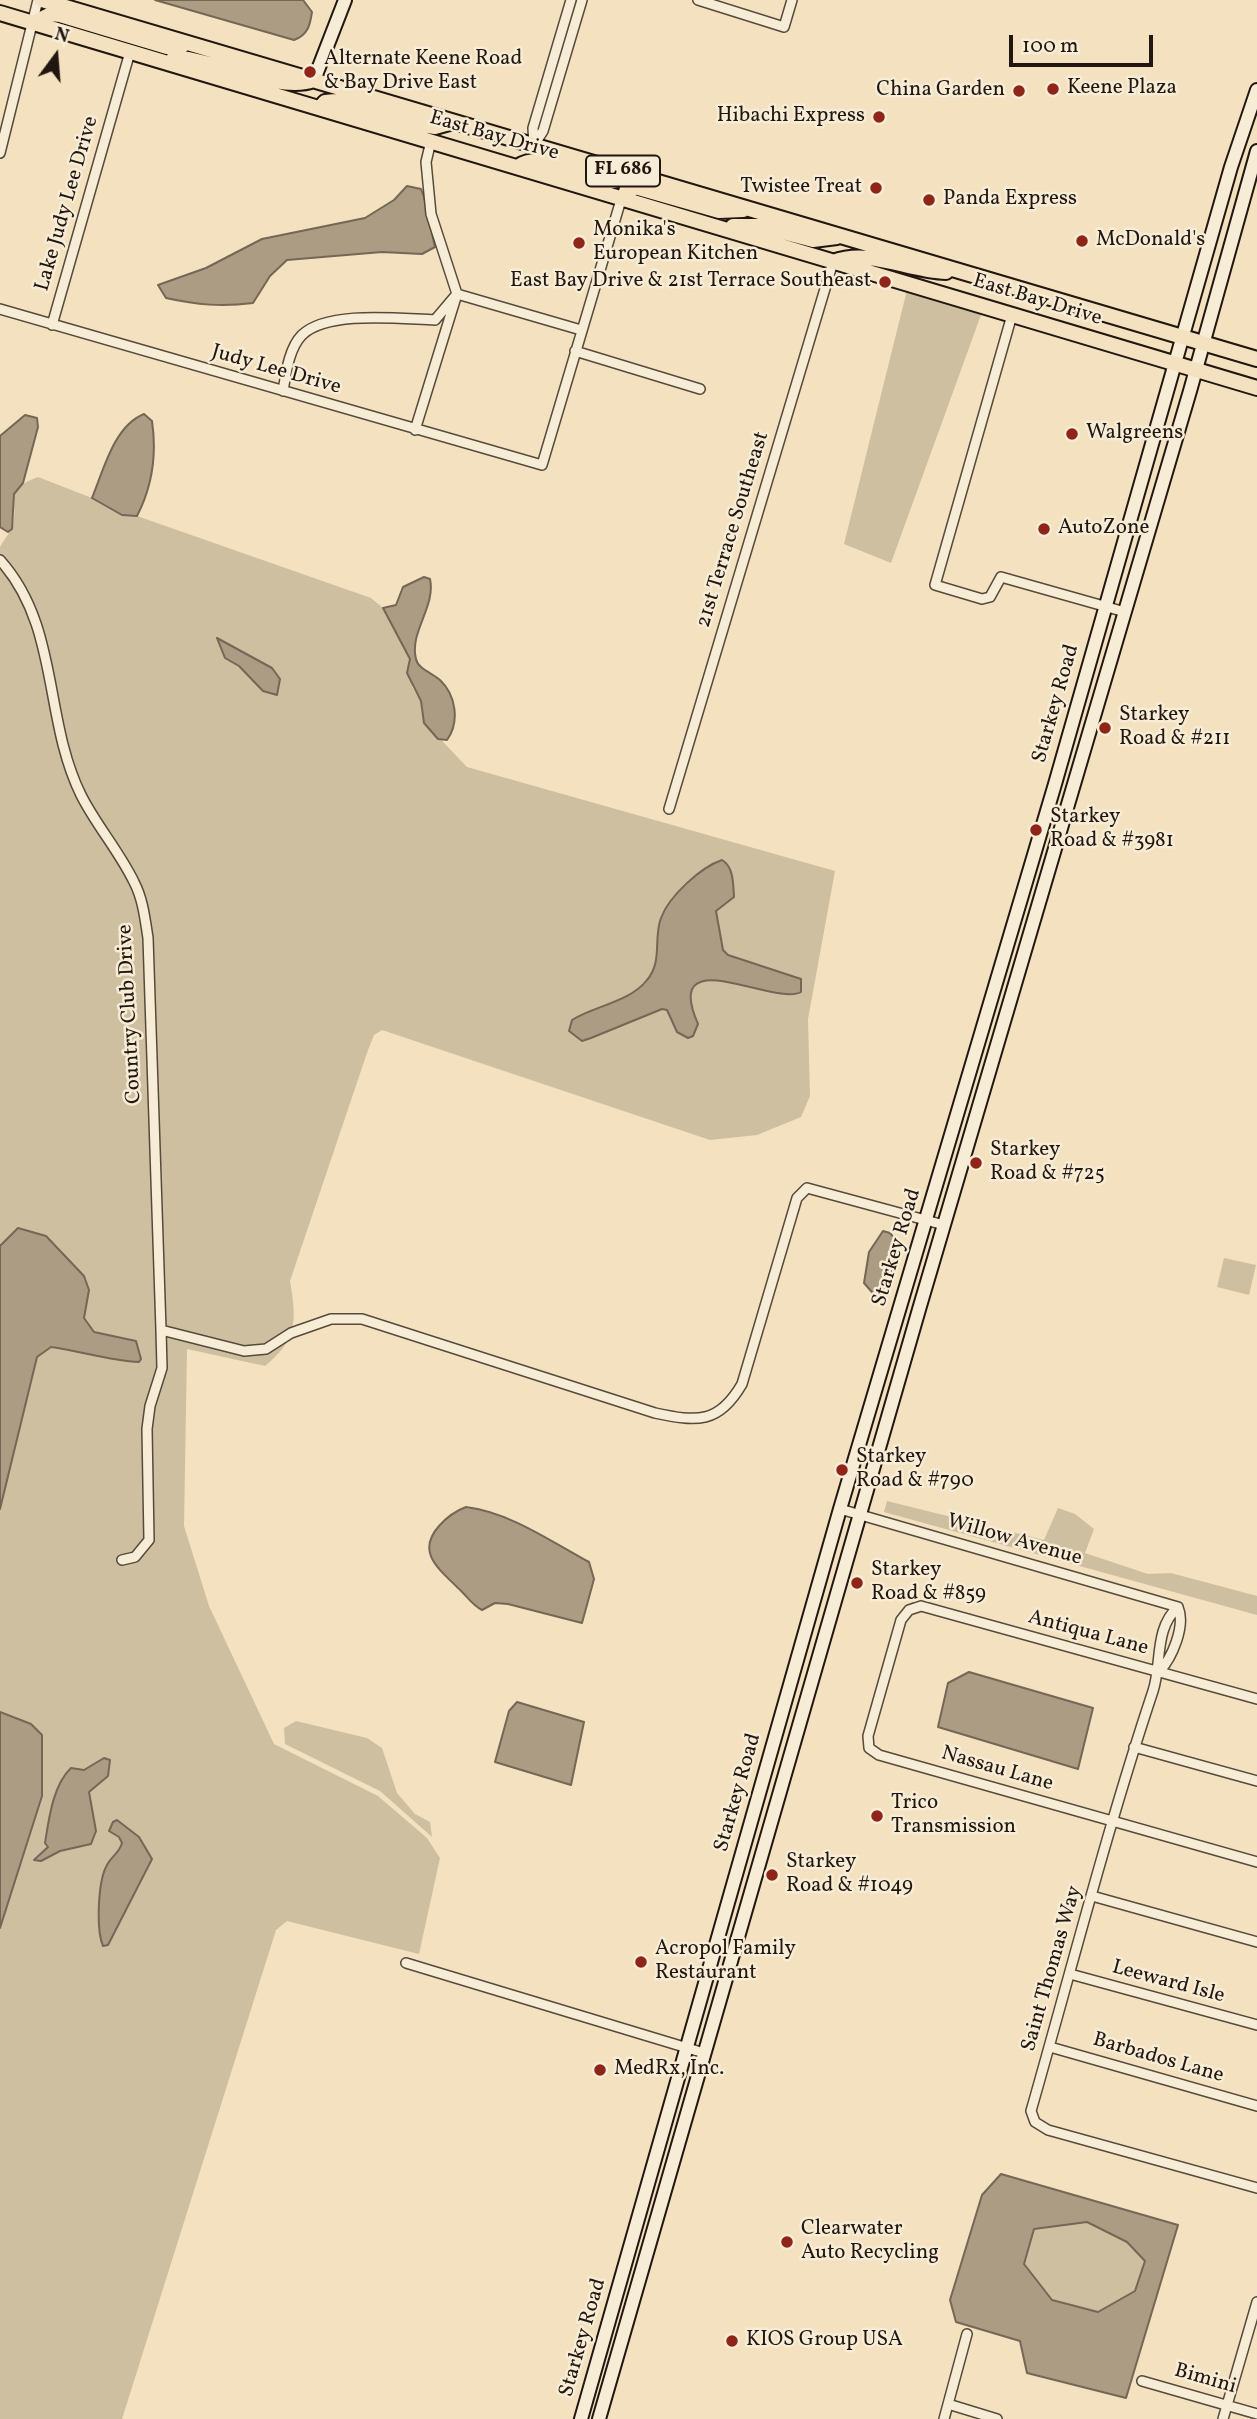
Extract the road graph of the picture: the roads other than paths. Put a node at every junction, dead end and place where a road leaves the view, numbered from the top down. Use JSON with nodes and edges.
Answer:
{"nodes":[{"id":1,"x":40,"y":0,"type":"edge"},
{"id":2,"x":345,"y":0,"type":"edge"},
{"id":3,"x":571,"y":0,"type":"edge"},
{"id":4,"x":582,"y":0,"type":"edge"},
{"id":5,"x":698,"y":0,"type":"edge"},
{"id":6,"x":792,"y":0,"type":"edge"},
{"id":7,"x":712,"y":2,"type":"edge"},
{"id":8,"x":0,"y":13,"type":"edge"},
{"id":9,"x":33,"y":23,"type":"junction"},
{"id":10,"x":189,"y":43,"type":"junction"},
{"id":11,"x":130,"y":52,"type":"junction"},
{"id":12,"x":159,"y":60,"type":"junction"},
{"id":13,"x":314,"y":80,"type":"junction"},
{"id":14,"x":1257,"y":90,"type":"edge"},
{"id":15,"x":320,"y":108,"type":"junction"},
{"id":16,"x":454,"y":121,"type":"junction"},
{"id":17,"x":431,"y":141,"type":"junction"},
{"id":18,"x":534,"y":145,"type":"junction"},
{"id":19,"x":1257,"y":151,"type":"edge"},
{"id":20,"x":0,"y":153,"type":"edge"},
{"id":21,"x":518,"y":166,"type":"junction"},
{"id":22,"x":629,"y":173,"type":"junction"},
{"id":23,"x":622,"y":197,"type":"junction"},
{"id":24,"x":748,"y":208,"type":"junction"},
{"id":25,"x":718,"y":226,"type":"junction"},
{"id":26,"x":842,"y":236,"type":"junction"},
{"id":27,"x":833,"y":261,"type":"junction"},
{"id":28,"x":965,"y":272,"type":"junction"},
{"id":29,"x":457,"y":294,"type":"junction"},
{"id":30,"x":0,"y":309,"type":"edge"},
{"id":31,"x":1012,"y":315,"type":"junction"},
{"id":32,"x":51,"y":325,"type":"junction"},
{"id":33,"x":581,"y":330,"type":"junction"},
{"id":34,"x":1182,"y":337,"type":"junction"},
{"id":35,"x":1203,"y":343,"type":"junction"},
{"id":36,"x":575,"y":351,"type":"junction"},
{"id":37,"x":1257,"y":359,"type":"edge"},
{"id":38,"x":1175,"y":363,"type":"junction"},
{"id":39,"x":1196,"y":370,"type":"junction"},
{"id":40,"x":1257,"y":388,"type":"edge"},
{"id":41,"x":700,"y":389,"type":"dead end"},
{"id":42,"x":283,"y":390,"type":"junction"},
{"id":43,"x":415,"y":430,"type":"junction"},
{"id":44,"x":0,"y":561,"type":"edge"},
{"id":45,"x":1105,"y":607,"type":"junction"},
{"id":46,"x":1125,"y":612,"type":"junction"},
{"id":47,"x":668,"y":809,"type":"dead end"},
{"id":48,"x":926,"y":1221,"type":"junction"},
{"id":49,"x":944,"y":1225,"type":"junction"},
{"id":50,"x":161,"y":1331,"type":"junction"},
{"id":51,"x":840,"y":1510,"type":"junction"},
{"id":52,"x":859,"y":1514,"type":"junction"},
{"id":53,"x":122,"y":1560,"type":"dead end"},
{"id":54,"x":1178,"y":1607,"type":"joint"},
{"id":55,"x":909,"y":1609,"type":"joint"},
{"id":56,"x":1159,"y":1672,"type":"junction"},
{"id":57,"x":1257,"y":1699,"type":"edge"},
{"id":58,"x":1134,"y":1747,"type":"junction"},
{"id":59,"x":1257,"y":1781,"type":"edge"},
{"id":60,"x":1113,"y":1821,"type":"junction"},
{"id":61,"x":1257,"y":1862,"type":"edge"},
{"id":62,"x":1092,"y":1896,"type":"junction"},
{"id":63,"x":1257,"y":1942,"type":"edge"},
{"id":64,"x":406,"y":1963,"type":"dead end"},
{"id":65,"x":1070,"y":1974,"type":"junction"},
{"id":66,"x":1257,"y":2025,"type":"edge"},
{"id":67,"x":1050,"y":2047,"type":"junction"},
{"id":68,"x":686,"y":2048,"type":"junction"},
{"id":69,"x":704,"y":2053,"type":"junction"},
{"id":70,"x":1257,"y":2106,"type":"edge"},
{"id":71,"x":1257,"y":2188,"type":"edge"},
{"id":72,"x":1257,"y":2302,"type":"edge"},
{"id":73,"x":967,"y":2334,"type":"dead end"},
{"id":74,"x":1142,"y":2381,"type":"dead end"},
{"id":75,"x":948,"y":2404,"type":"junction"},
{"id":76,"x":1227,"y":2405,"type":"junction"},
{"id":77,"x":1257,"y":2414,"type":"edge"},
{"id":78,"x":581,"y":2419,"type":"edge"},
{"id":79,"x":599,"y":2419,"type":"edge"},
{"id":80,"x":944,"y":2419,"type":"edge"},
{"id":81,"x":997,"y":2419,"type":"edge"},
{"id":82,"x":1223,"y":2419,"type":"edge"}],
"edges":[{"from":1,"to":9,"type":"street"},
{"from":1,"to":10,"type":"main road","name":"East Bay Drive","number":"FL 686"},
{"from":2,"to":13,"type":"main road"},
{"from":3,"to":18,"type":"street"},
{"from":4,"to":18,"type":"street"},
{"from":5,"to":7,"type":"street"},
{"from":6,"to":7,"type":"street"},
{"from":8,"to":9,"type":"main road","name":"East Bay Drive","number":"FL 686"},
{"from":9,"to":10,"type":"main road"},
{"from":9,"to":11,"type":"main road","name":"East Bay Drive","number":"FL 686"},
{"from":9,"to":20,"type":"street"},
{"from":10,"to":13,"type":"main road","name":"East Bay Drive","number":"FL 686"},
{"from":11,"to":12,"type":"main road","name":"East Bay Drive","number":"FL 686"},
{"from":11,"to":32,"type":"street","name":"Lake Judy Lee Drive"},
{"from":12,"to":13,"type":"main road"},
{"from":12,"to":15,"type":"main road","name":"East Bay Drive","number":"FL 686"},
{"from":13,"to":16,"type":"main road","name":"East Bay Drive","number":"FL 686"},
{"from":14,"to":34,"type":"main road","name":"Starkey Road"},
{"from":15,"to":16,"type":"main road"},
{"from":15,"to":17,"type":"main road","name":"East Bay Drive","number":"FL 686"},
{"from":16,"to":18,"type":"main road","name":"East Bay Drive","number":"FL 686"},
{"from":17,"to":21,"type":"main road","name":"East Bay Drive","number":"FL 686"},
{"from":17,"to":29,"type":"street"},
{"from":18,"to":22,"type":"main road","name":"East Bay Drive","number":"FL 686"},
{"from":19,"to":35,"type":"main road","name":"Starkey Road"},
{"from":21,"to":22,"type":"main road"},
{"from":21,"to":23,"type":"main road","name":"East Bay Drive","number":"FL 686"},
{"from":22,"to":23,"type":"street"},
{"from":22,"to":24,"type":"main road","name":"East Bay Drive","number":"FL 686"},
{"from":23,"to":24,"type":"main road"},
{"from":23,"to":25,"type":"main road","name":"East Bay Drive","number":"FL 686"},
{"from":23,"to":33,"type":"street"},
{"from":24,"to":26,"type":"main road","name":"East Bay Drive","number":"FL 686"},
{"from":25,"to":26,"type":"main road"},
{"from":25,"to":27,"type":"main road","name":"East Bay Drive","number":"FL 686"},
{"from":26,"to":28,"type":"main road","name":"East Bay Drive","number":"FL 686"},
{"from":27,"to":28,"type":"main road"},
{"from":27,"to":31,"type":"main road","name":"East Bay Drive","number":"FL 686"},
{"from":27,"to":47,"type":"street","name":"21st Terrace Southeast"},
{"from":28,"to":34,"type":"main road","name":"East Bay Drive","number":"FL 686"},
{"from":29,"to":33,"type":"street"},
{"from":29,"to":42,"type":"street"},
{"from":29,"to":43,"type":"street"},
{"from":30,"to":32,"type":"street","name":"Judy Lee Drive"},
{"from":31,"to":38,"type":"main road","name":"East Bay Drive","number":"FL 686"},
{"from":31,"to":45,"type":"street"},
{"from":32,"to":42,"type":"street","name":"Judy Lee Drive"},
{"from":33,"to":36,"type":"street"},
{"from":34,"to":35,"type":"main road","name":"East Bay Drive","number":"FL 686"},
{"from":34,"to":38,"type":"main road","name":"Starkey Road"},
{"from":35,"to":37,"type":"main road","name":"East Bay Drive","number":"FL 686"},
{"from":35,"to":39,"type":"main road","name":"Starkey Road"},
{"from":36,"to":41,"type":"street"},
{"from":36,"to":43,"type":"street","name":"Judy Lee Drive"},
{"from":38,"to":39,"type":"main road","name":"East Bay Drive","number":"FL 686"},
{"from":38,"to":45,"type":"main road","name":"Starkey Road"},
{"from":39,"to":40,"type":"main road","name":"East Bay Drive","number":"FL 686"},
{"from":39,"to":46,"type":"main road","name":"Starkey Road"},
{"from":42,"to":43,"type":"street","name":"Judy Lee Drive"},
{"from":44,"to":50,"type":"street","name":"Country Club Drive"},
{"from":45,"to":46,"type":"street"},
{"from":45,"to":48,"type":"main road","name":"Starkey Road"},
{"from":46,"to":49,"type":"main road","name":"Starkey Road"},
{"from":48,"to":49,"type":"street"},
{"from":48,"to":50,"type":"street"},
{"from":48,"to":51,"type":"main road","name":"Starkey Road"},
{"from":49,"to":52,"type":"main road","name":"Starkey Road"},
{"from":50,"to":53,"type":"street","name":"Country Club Drive"},
{"from":51,"to":52,"type":"street","name":"Willow Avenue"},
{"from":51,"to":68,"type":"main road","name":"Starkey Road"},
{"from":52,"to":54,"type":"street","name":"Willow Avenue"},
{"from":52,"to":69,"type":"main road","name":"Starkey Road"},
{"from":54,"to":56,"type":"street","name":"Saint Thomas Way"},
{"from":55,"to":56,"type":"street","name":"Antiqua Lane"},
{"from":55,"to":60,"type":"street","name":"Nassau Lane"},
{"from":56,"to":57,"type":"street","name":"Antiqua Lane"},
{"from":56,"to":58,"type":"street","name":"Saint Thomas Way"},
{"from":58,"to":59,"type":"street"},
{"from":58,"to":60,"type":"street","name":"Saint Thomas Way"},
{"from":60,"to":61,"type":"street","name":"Nassau Lane"},
{"from":60,"to":62,"type":"street","name":"Saint Thomas Way"},
{"from":62,"to":63,"type":"street"},
{"from":62,"to":65,"type":"street","name":"Saint Thomas Way"},
{"from":64,"to":68,"type":"street"},
{"from":65,"to":66,"type":"street","name":"Leeward Isle"},
{"from":65,"to":67,"type":"street","name":"Saint Thomas Way"},
{"from":67,"to":70,"type":"street","name":"Barbados Lane"},
{"from":67,"to":71,"type":"street","name":"Saint Thomas Way"},
{"from":68,"to":69,"type":"street"},
{"from":68,"to":78,"type":"main road","name":"Starkey Road"},
{"from":69,"to":79,"type":"main road","name":"Starkey Road"},
{"from":72,"to":76,"type":"street"},
{"from":73,"to":75,"type":"street"},
{"from":74,"to":76,"type":"street","name":"Bimini"},
{"from":75,"to":80,"type":"street"},
{"from":75,"to":81,"type":"street"},
{"from":76,"to":77,"type":"street","name":"Bimini"},
{"from":76,"to":82,"type":"street"}]}
